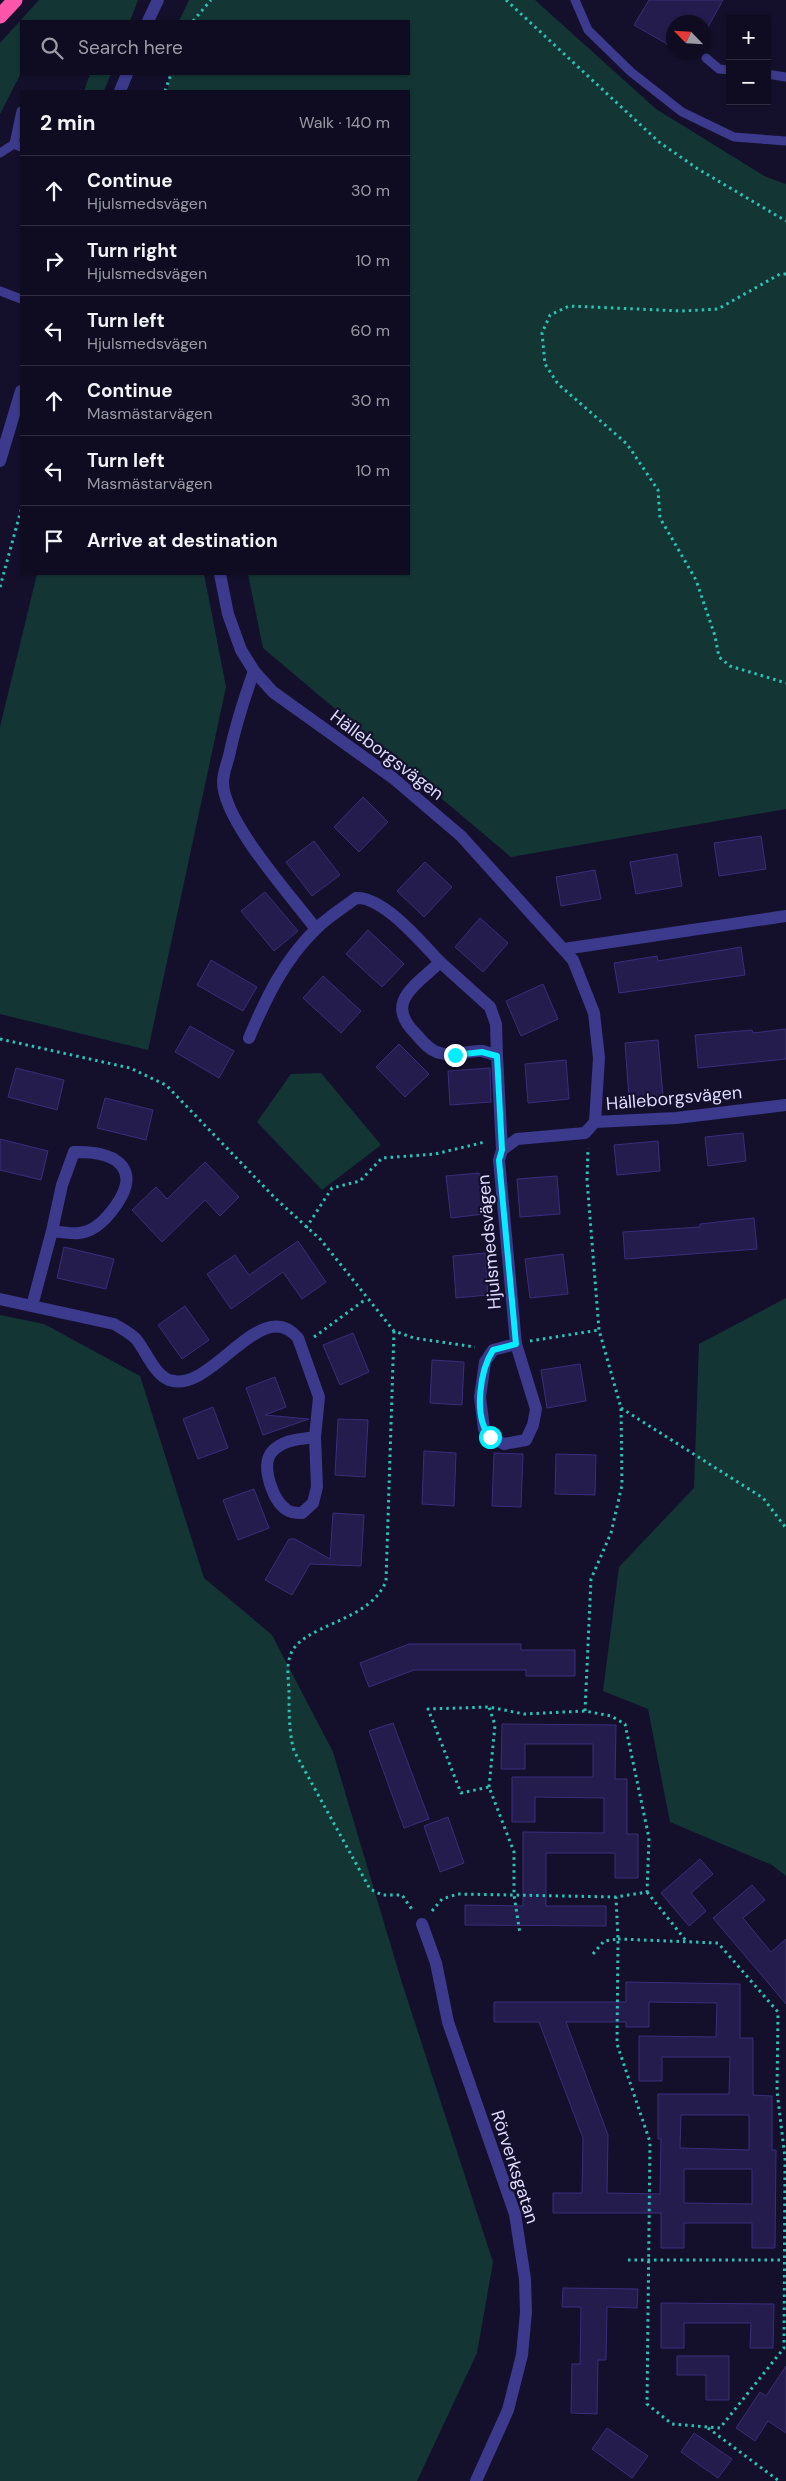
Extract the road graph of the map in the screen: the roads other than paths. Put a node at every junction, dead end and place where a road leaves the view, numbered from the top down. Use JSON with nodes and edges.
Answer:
{"nodes":[{"id":1,"x":15,"y":0,"type":"edge"},
{"id":2,"x":158,"y":0,"type":"edge"},
{"id":3,"x":575,"y":0,"type":"edge"},
{"id":4,"x":0,"y":16,"type":"edge"},
{"id":5,"x":148,"y":20,"type":"edge"},
{"id":6,"x":708,"y":60,"type":"edge"},
{"id":7,"x":726,"y":70,"type":"edge"},
{"id":8,"x":771,"y":74,"type":"edge"},
{"id":9,"x":127,"y":75,"type":"edge"},
{"id":10,"x":786,"y":76,"type":"edge"},
{"id":11,"x":120,"y":90,"type":"edge"},
{"id":12,"x":20,"y":123,"type":"edge"},
{"id":13,"x":786,"y":141,"type":"edge"},
{"id":14,"x":18,"y":146,"type":"edge"},
{"id":15,"x":0,"y":153,"type":"edge"},
{"id":16,"x":0,"y":291,"type":"edge"},
{"id":17,"x":20,"y":299,"type":"edge"},
{"id":18,"x":20,"y":393,"type":"edge"},
{"id":19,"x":0,"y":461,"type":"edge"},
{"id":20,"x":220,"y":575,"type":"edge"},
{"id":21,"x":254,"y":671,"type":"junction"},
{"id":22,"x":786,"y":916,"type":"edge"},
{"id":23,"x":316,"y":929,"type":"junction"},
{"id":24,"x":564,"y":949,"type":"junction"},
{"id":25,"x":440,"y":962,"type":"junction"},
{"id":26,"x":249,"y":1038,"type":"dead end"},
{"id":27,"x":497,"y":1056,"type":"junction"},
{"id":28,"x":786,"y":1105,"type":"edge"},
{"id":29,"x":595,"y":1122,"type":"junction"},
{"id":30,"x":502,"y":1150,"type":"junction"},
{"id":31,"x":52,"y":1231,"type":"junction"},
{"id":32,"x":0,"y":1299,"type":"edge"},
{"id":33,"x":32,"y":1306,"type":"junction"},
{"id":34,"x":516,"y":1344,"type":"junction"},
{"id":35,"x":315,"y":1437,"type":"junction"},
{"id":36,"x":422,"y":1924,"type":"road end"},
{"id":37,"x":476,"y":2481,"type":"edge"}],
"edges":[{"from":1,"to":4,"type":"highway"},
{"from":2,"to":5,"type":"street"},
{"from":3,"to":13,"type":"lane"},
{"from":6,"to":7,"type":"lane"},
{"from":8,"to":10,"type":"lane"},
{"from":9,"to":11,"type":"street"},
{"from":12,"to":14,"type":"lane"},
{"from":14,"to":15,"type":"lane"},
{"from":16,"to":17,"type":"lane"},
{"from":18,"to":19,"type":"street"},
{"from":20,"to":21,"type":"street","name":"Hälleborgsvägen"},
{"from":21,"to":23,"type":"street"},
{"from":21,"to":24,"type":"street","name":"Hälleborgsvägen"},
{"from":22,"to":24,"type":"street"},
{"from":23,"to":25,"type":"street"},
{"from":23,"to":26,"type":"street"},
{"from":24,"to":29,"type":"street","name":"Hälleborgsvägen"},
{"from":25,"to":27,"type":"street"},
{"from":25,"to":27,"type":"street"},
{"from":27,"to":30,"type":"street"},
{"from":28,"to":29,"type":"street","name":"Hälleborgsvägen"},
{"from":29,"to":30,"type":"street","name":"Hjulsmedsvägen"},
{"from":30,"to":34,"type":"street","name":"Hjulsmedsvägen"},
{"from":31,"to":31,"type":"street"},
{"from":31,"to":33,"type":"street"},
{"from":32,"to":33,"type":"street"},
{"from":33,"to":35,"type":"street"},
{"from":34,"to":34,"type":"street","name":"Hjulsmedsvägen"},
{"from":35,"to":35,"type":"street"},
{"from":36,"to":37,"type":"street","name":"Rörverksgatan"}]}
